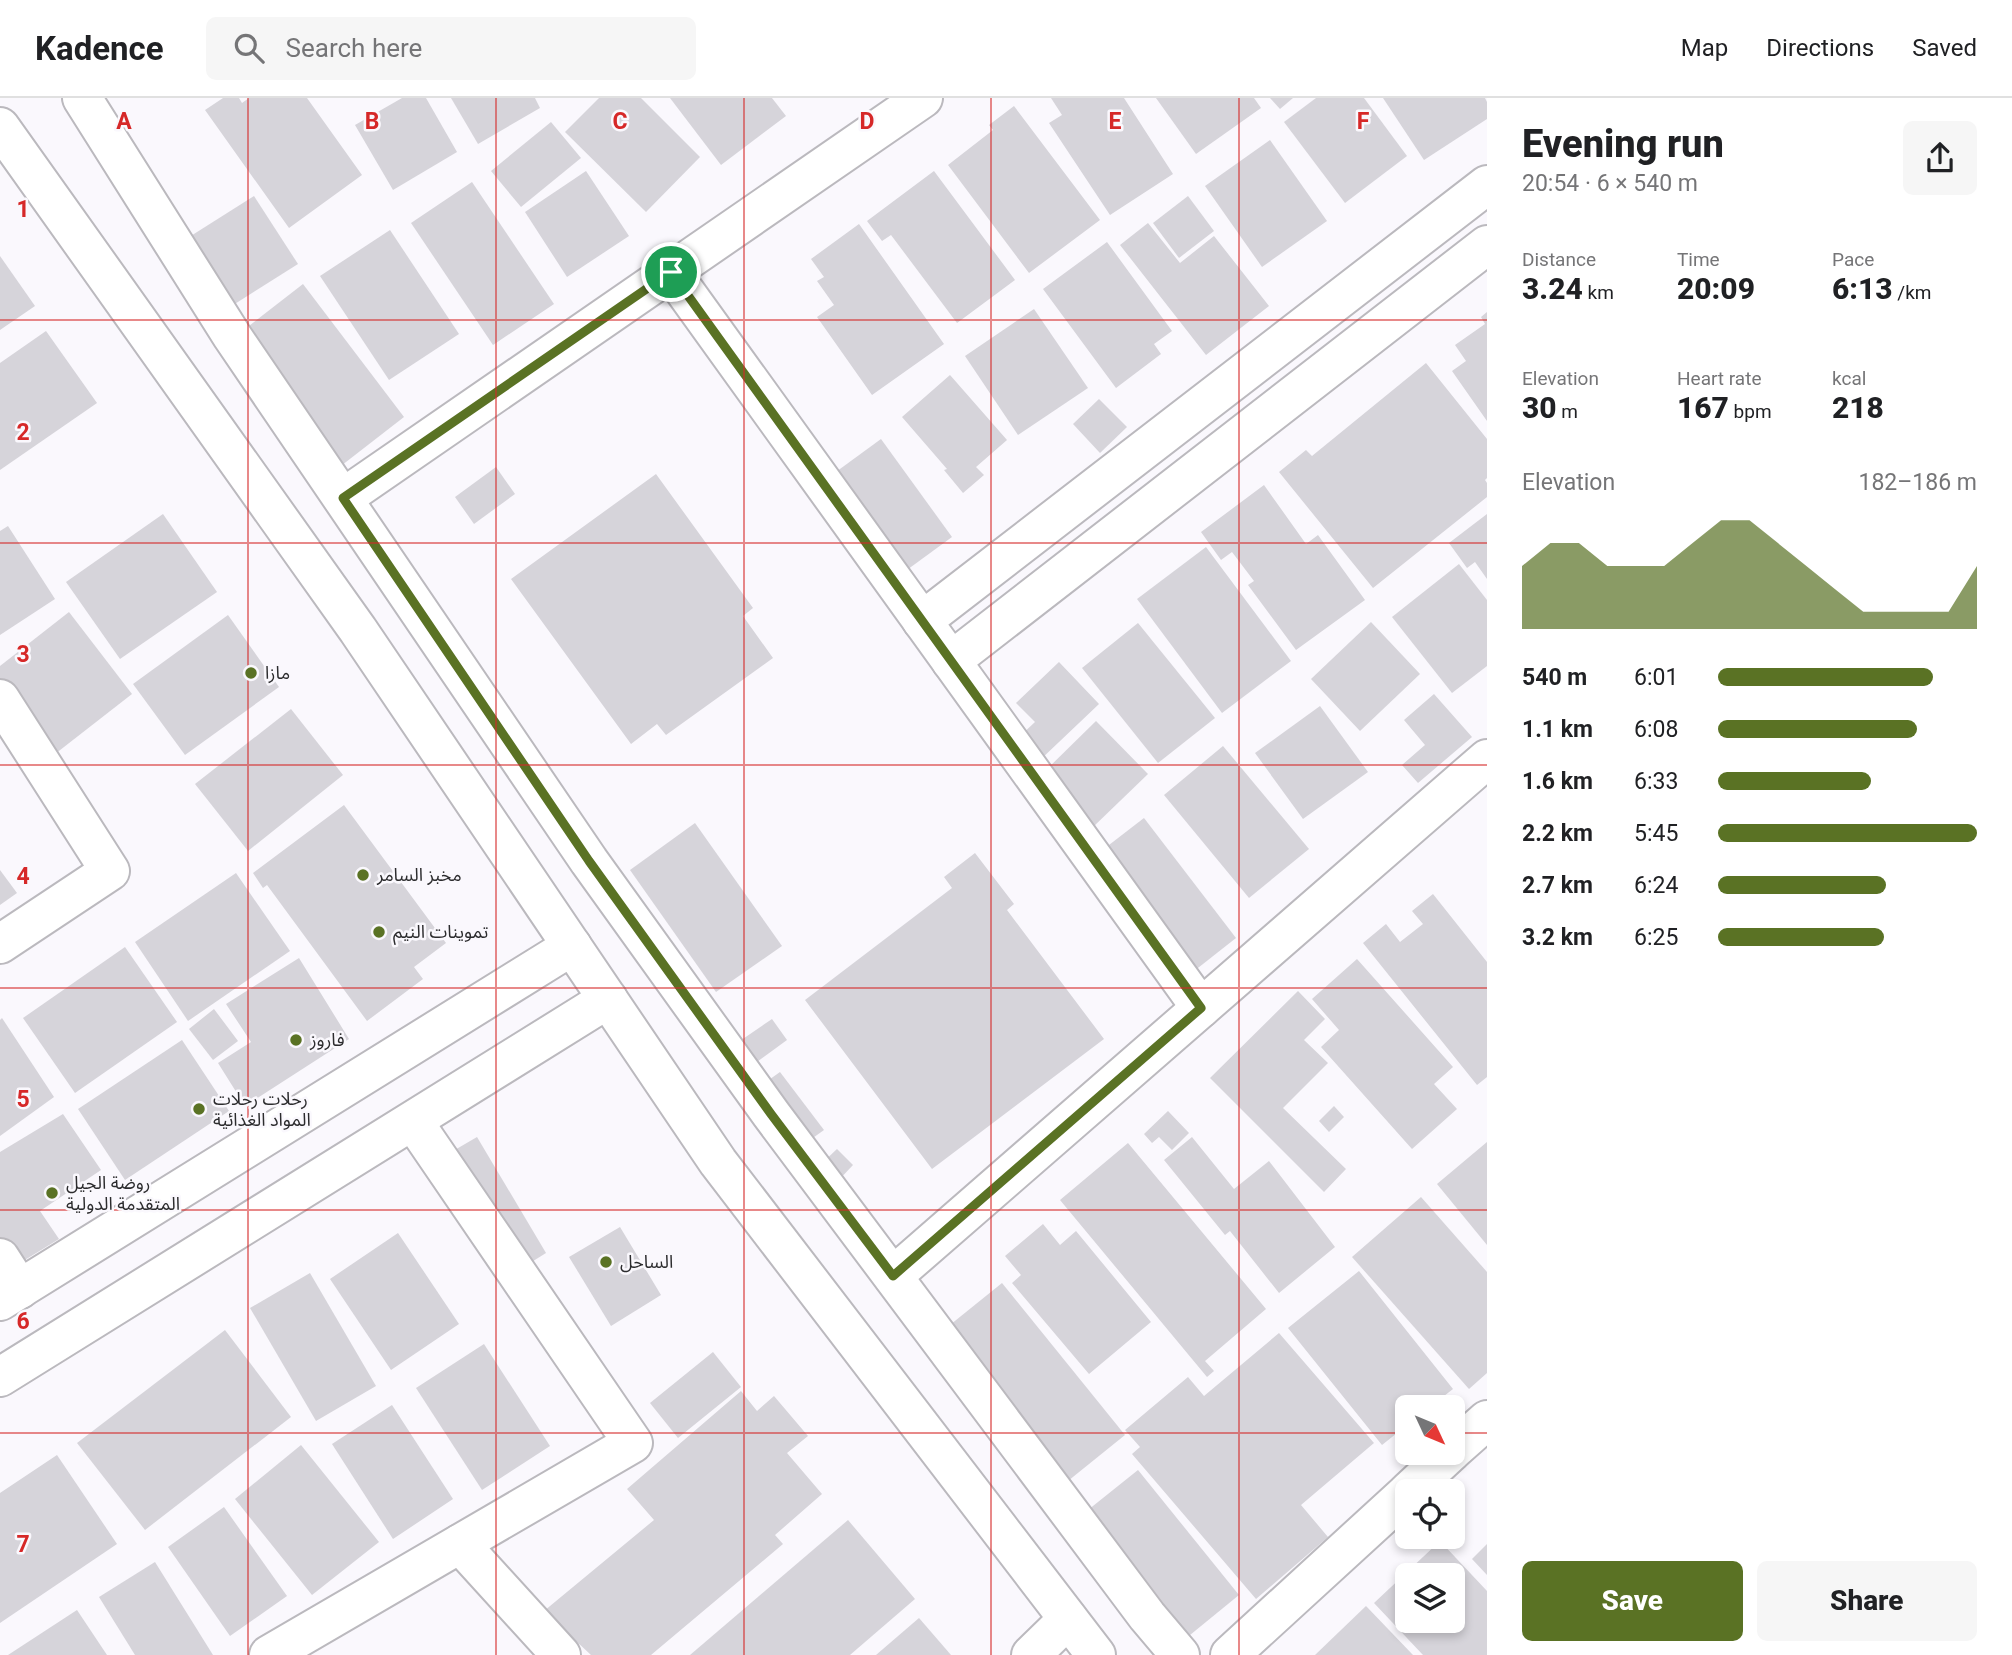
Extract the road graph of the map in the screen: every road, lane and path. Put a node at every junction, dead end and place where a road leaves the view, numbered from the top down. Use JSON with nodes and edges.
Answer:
{"nodes":[{"id":1,"x":923,"y":98,"type":"edge"},
{"id":2,"x":85,"y":99,"type":"edge"},
{"id":3,"x":0,"y":127,"type":"edge"},
{"id":4,"x":1487,"y":185,"type":"edge"},
{"id":5,"x":1487,"y":245,"type":"edge"},
{"id":6,"x":671,"y":272,"type":"junction"},
{"id":7,"x":343,"y":498,"type":"junction"},
{"id":8,"x":922,"y":621,"type":"junction"},
{"id":9,"x":951,"y":661,"type":"junction"},
{"id":10,"x":0,"y":699,"type":"edge"},
{"id":11,"x":1487,"y":759,"type":"edge"},
{"id":12,"x":0,"y":944,"type":"edge"},
{"id":13,"x":572,"y":946,"type":"junction"},
{"id":14,"x":608,"y":999,"type":"junction"},
{"id":15,"x":1201,"y":1008,"type":"junction"},
{"id":16,"x":413,"y":1121,"type":"junction"},
{"id":17,"x":893,"y":1276,"type":"junction"},
{"id":18,"x":7,"y":1283,"type":"edge"},
{"id":19,"x":0,"y":1377,"type":"edge"},
{"id":20,"x":1487,"y":1420,"type":"edge"},
{"id":21,"x":1465,"y":1440,"type":"edge"},
{"id":22,"x":1438,"y":1465,"type":"edge"},
{"id":23,"x":1422,"y":1479,"type":"edge"},
{"id":24,"x":1395,"y":1504,"type":"edge"},
{"id":25,"x":460,"y":1544,"type":"junction"},
{"id":26,"x":1068,"y":1619,"type":"junction"},
{"id":27,"x":269,"y":1655,"type":"edge"},
{"id":28,"x":561,"y":1655,"type":"edge"},
{"id":29,"x":1031,"y":1655,"type":"edge"},
{"id":30,"x":1096,"y":1655,"type":"edge"},
{"id":31,"x":1180,"y":1655,"type":"edge"},
{"id":32,"x":1230,"y":1655,"type":"edge"}],
"edges":[{"from":1,"to":6,"type":"street"},
{"from":2,"to":7,"type":"street"},
{"from":3,"to":13,"type":"street"},
{"from":4,"to":8,"type":"street"},
{"from":5,"to":9,"type":"street"},
{"from":6,"to":7,"type":"street"},
{"from":6,"to":8,"type":"street"},
{"from":7,"to":17,"type":"street"},
{"from":8,"to":9,"type":"street"},
{"from":9,"to":15,"type":"street"},
{"from":10,"to":12,"type":"street"},
{"from":11,"to":15,"type":"street"},
{"from":13,"to":14,"type":"street"},
{"from":13,"to":18,"type":"street"},
{"from":14,"to":16,"type":"street"},
{"from":14,"to":26,"type":"street"},
{"from":15,"to":17,"type":"street"},
{"from":16,"to":19,"type":"street"},
{"from":16,"to":25,"type":"street"},
{"from":17,"to":31,"type":"street"},
{"from":20,"to":21,"type":"street"},
{"from":22,"to":23,"type":"street"},
{"from":24,"to":32,"type":"street"},
{"from":25,"to":27,"type":"street"},
{"from":25,"to":28,"type":"street"},
{"from":26,"to":29,"type":"street"},
{"from":26,"to":30,"type":"street"}]}
